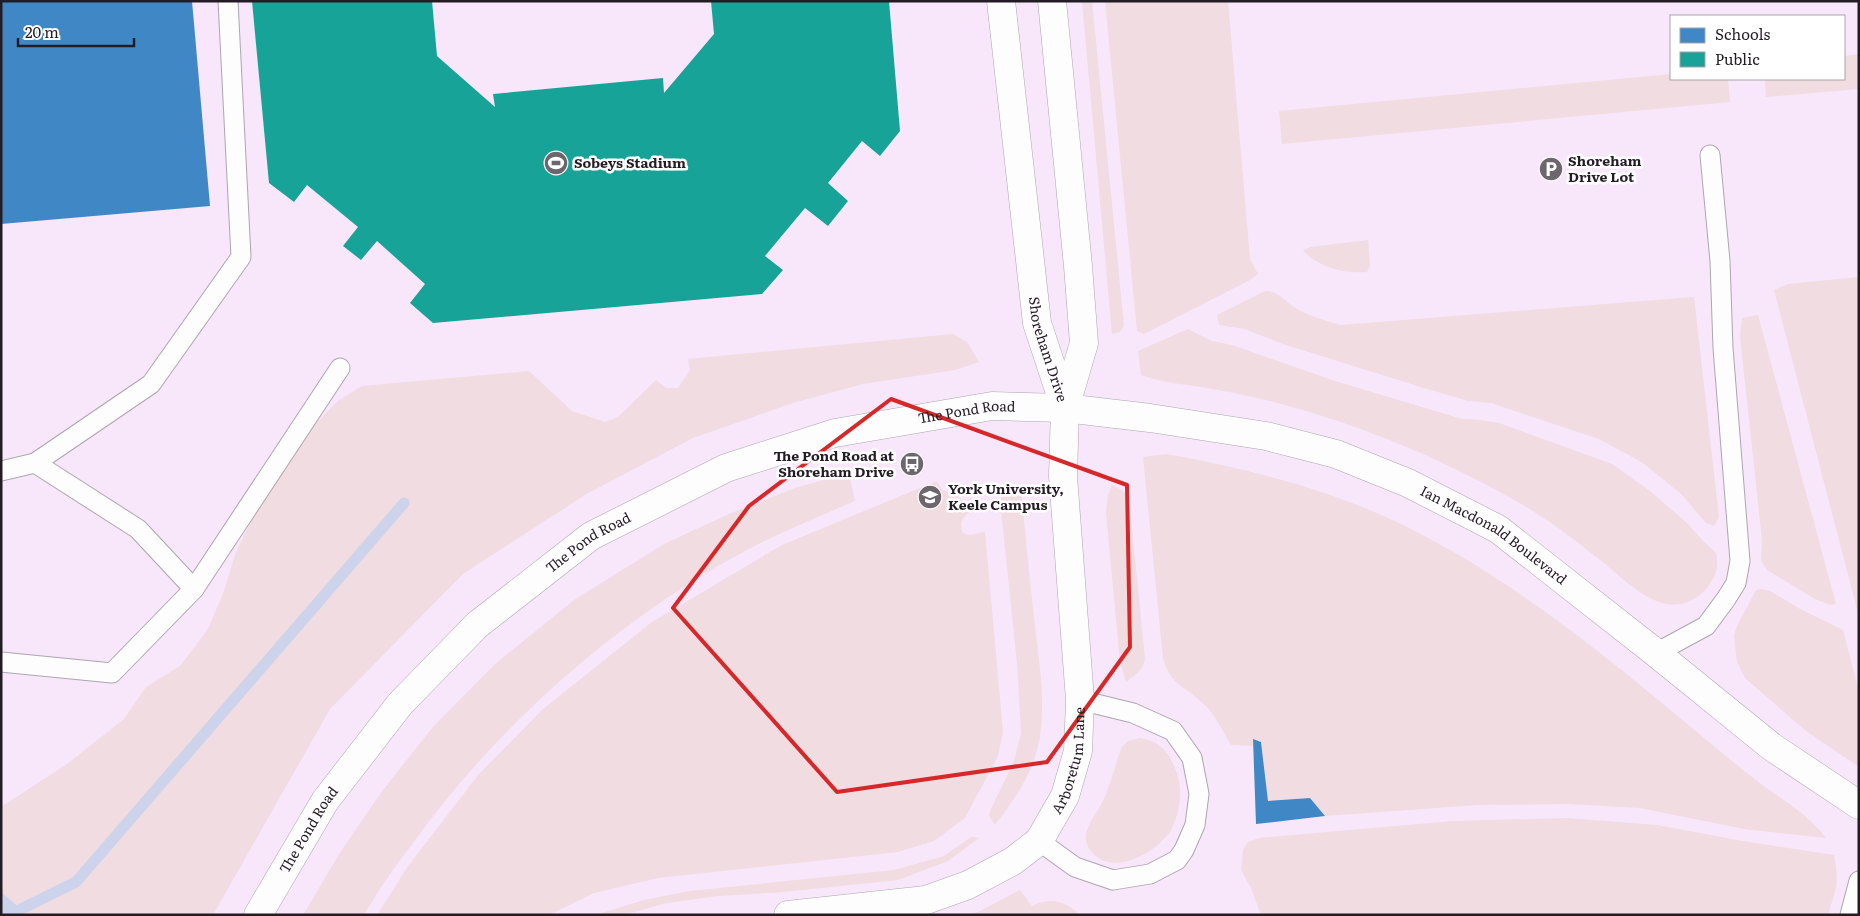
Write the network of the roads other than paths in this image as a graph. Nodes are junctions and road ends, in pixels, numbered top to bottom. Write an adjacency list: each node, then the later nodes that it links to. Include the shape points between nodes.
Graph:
1 (228, 1): 7 (lane, via 241,257 151,384)
2 (1001, 1): 6 (street, Shoreham Drive, via 1036,323)
3 (1052, 1): 6 (street, Shoreham Drive, via 1084,343)
4 (1710, 155): 10 (lane, via 1740,561 1736,583 1706,626)
5 (340, 368): 9 (lane)
6 (1065, 408): 10 (street, Ian Macdonald Boulevard, via 1266,436 1336,454 1399,479 1498,529); 12 (street, Arboretum Lane, via 1064,494); 16 (street, The Pond Road, via 992,406 835,433 726,468 591,536 477,625 400,704 325,801)
7 (35, 462): 8 (lane); 9 (lane, via 138,529)
8 (1, 471)
9 (194, 589): 11 (lane, via 112,673)
10 (1656, 653): 13 (street, Ian Macdonald Boulevard, via 1772,747)
11 (1, 662)
12 (1080, 700): 14 (street, Arboretum Lane, via 1078,751 1065,796); 14 (lane, via 1133,713 1173,731 1192,758 1199,794 1195,824 1177,860 1150,874 1113,880 1075,867)
13 (1859, 805)
14 (1039, 841): 17 (street, Arboretum Lane, via 1013,861 968,884 926,900)
15 (1859, 881): 18 (lane)
16 (258, 915)
17 (788, 915)
18 (1850, 915)

